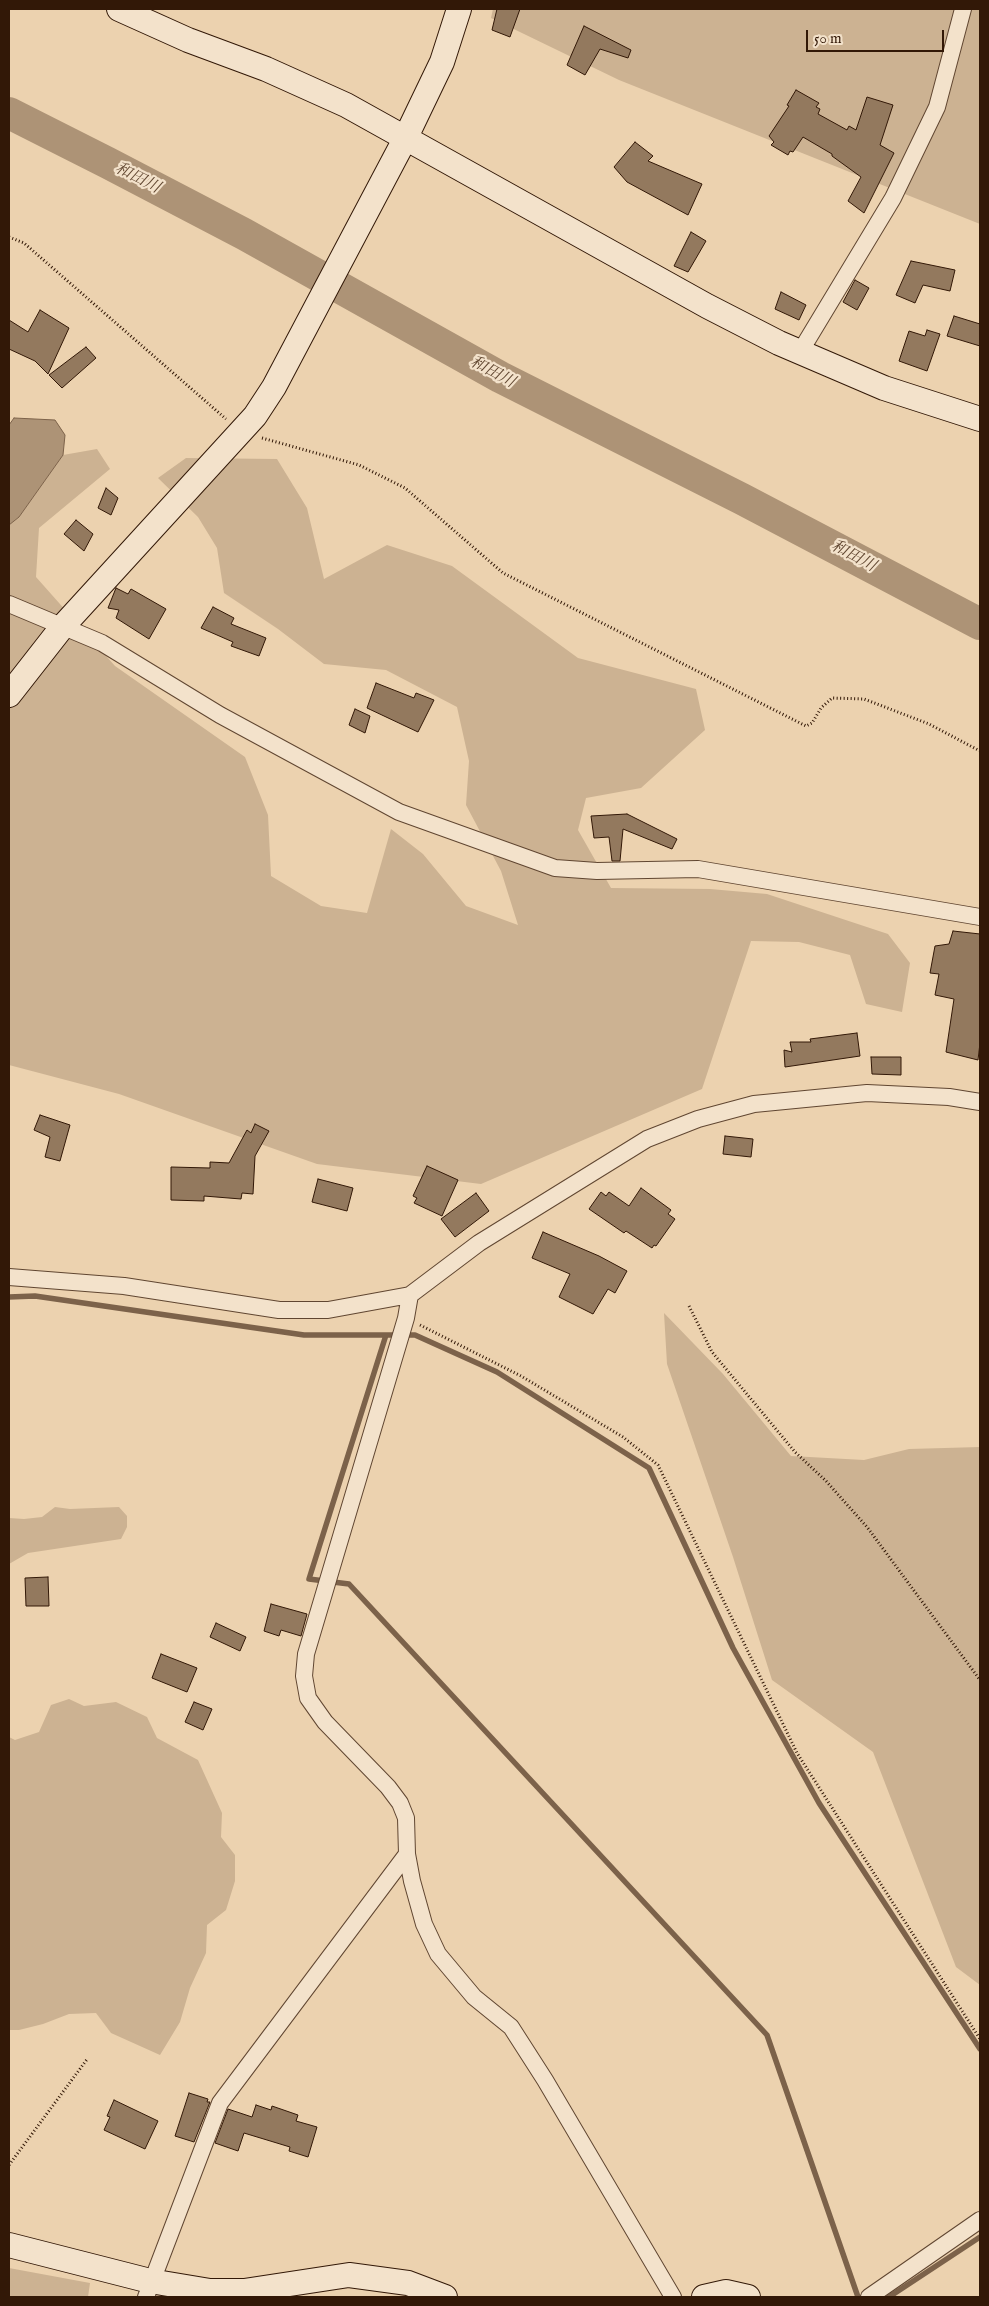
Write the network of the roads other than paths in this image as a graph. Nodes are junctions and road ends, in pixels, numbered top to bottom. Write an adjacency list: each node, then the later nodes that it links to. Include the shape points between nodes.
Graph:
1 (118, 9): 4 (street, via 188,40 266,68 346,105)
2 (459, 9): 4 (street, via 442,62)
3 (963, 9): 5 (street, via 937,107 893,198)
4 (406, 139): 5 (street, via 707,306); 8 (street, via 274,387 255,416)
5 (800, 352): 6 (street, via 884,388)
6 (980, 419)
7 (9, 604): 8 (street)
8 (63, 626): 9 (street); 10 (street, via 102,642 220,715 398,812 554,868 597,871 698,869)
9 (9, 694)
10 (980, 917)
11 (980, 1102): 13 (street, via 949,1097 867,1093 754,1104 698,1119 647,1139 479,1243)
12 (9, 1277): 13 (street, via 124,1286 279,1310 328,1310)
13 (410, 1295): 14 (street, via 406,1318 306,1654 304,1676 308,1698 325,1722 400,1803 406,1818)
14 (407, 1854): 17 (street, via 220,2103); 19 (street, via 424,1924 438,1954 474,1997 511,2027)
15 (980, 2220): 22 (street)
16 (9, 2245): 17 (street)
17 (148, 2289): 18 (street, via 244,2291 349,2275 408,2283)
18 (444, 2297)
19 (673, 2297)
20 (704, 2297): 21 (street, via 726,2292)
21 (748, 2297)
22 (869, 2297)

